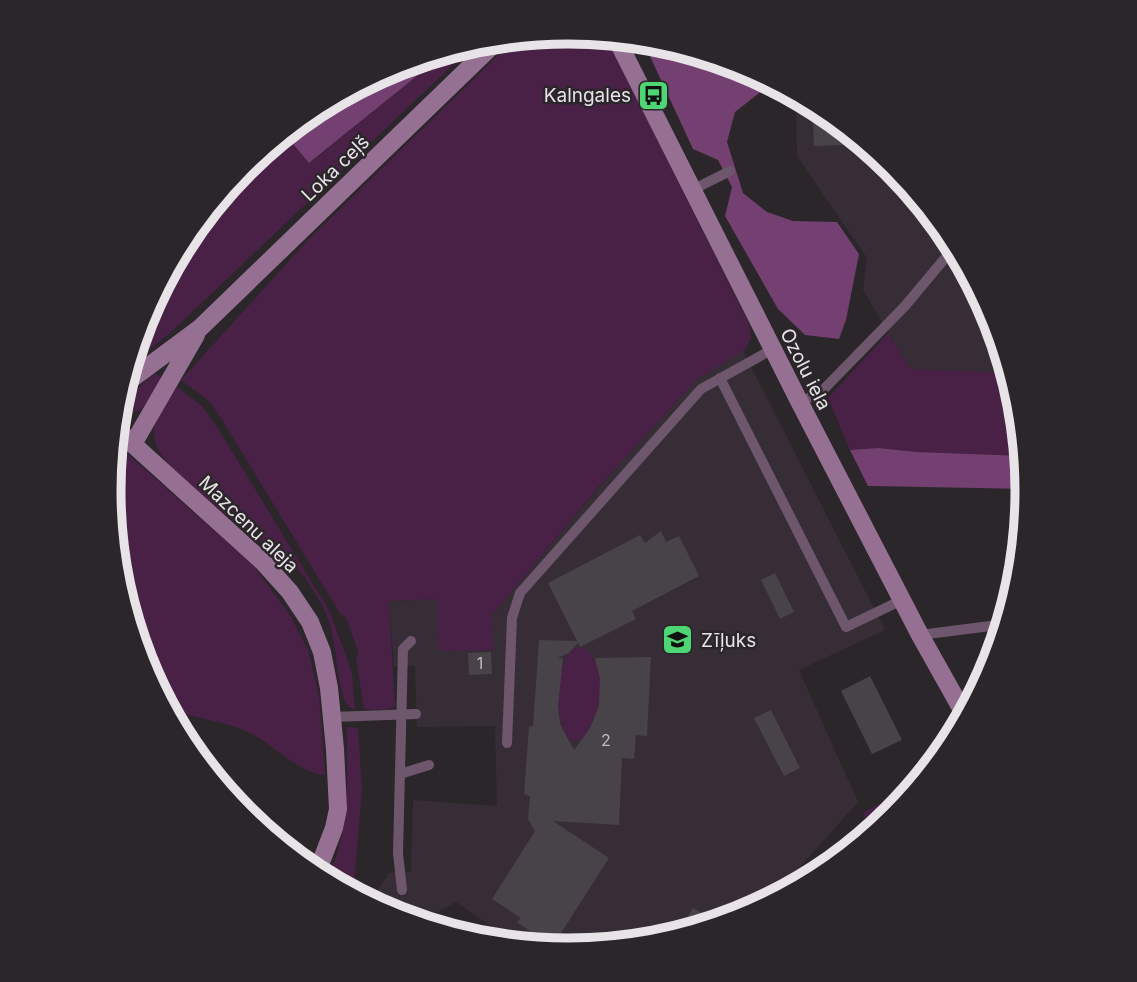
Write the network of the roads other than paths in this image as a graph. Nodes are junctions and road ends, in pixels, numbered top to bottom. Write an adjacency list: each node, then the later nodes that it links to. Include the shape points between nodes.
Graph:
1 (621, 47): 4 (main road, Ozolu iela)
2 (486, 51): 6 (main road, Loka ceļš)
3 (730, 171): 4 (lane)
4 (692, 190): 7 (main road, Ozolu iela)
5 (948, 255): 10 (lane, via 824,389)
6 (200, 328): 8 (main road, Loka ceļš); 12 (main road, Loka ceļš)
7 (773, 349): 9 (lane); 10 (main road, Ozolu iela)
8 (136, 376)
9 (720, 378): 13 (lane, via 846,627); 21 (lane, via 701,389 520,593 512,618)
10 (800, 403): 13 (main road, Ozolu iela)
11 (125, 437): 12 (main road, Mazcenu aleja)
12 (133, 444): 20 (main road, Mazcenu aleja, via 290,592 310,622 321,652)
13 (902, 600): 15 (main road, Ozolu iela)
14 (995, 625): 15 (lane)
15 (919, 635): 17 (main road, Ozolu iela)
16 (411, 641): 18 (lane, via 403,649)
17 (961, 706)
18 (400, 714): 19 (lane); 20 (lane); 23 (lane)
19 (416, 714)
20 (332, 717): 24 (main road, Mazcenu aleja, via 338,809)
21 (507, 743)
22 (429, 765): 23 (lane)
23 (400, 774): 25 (lane)
24 (320, 863)
25 (402, 890)

